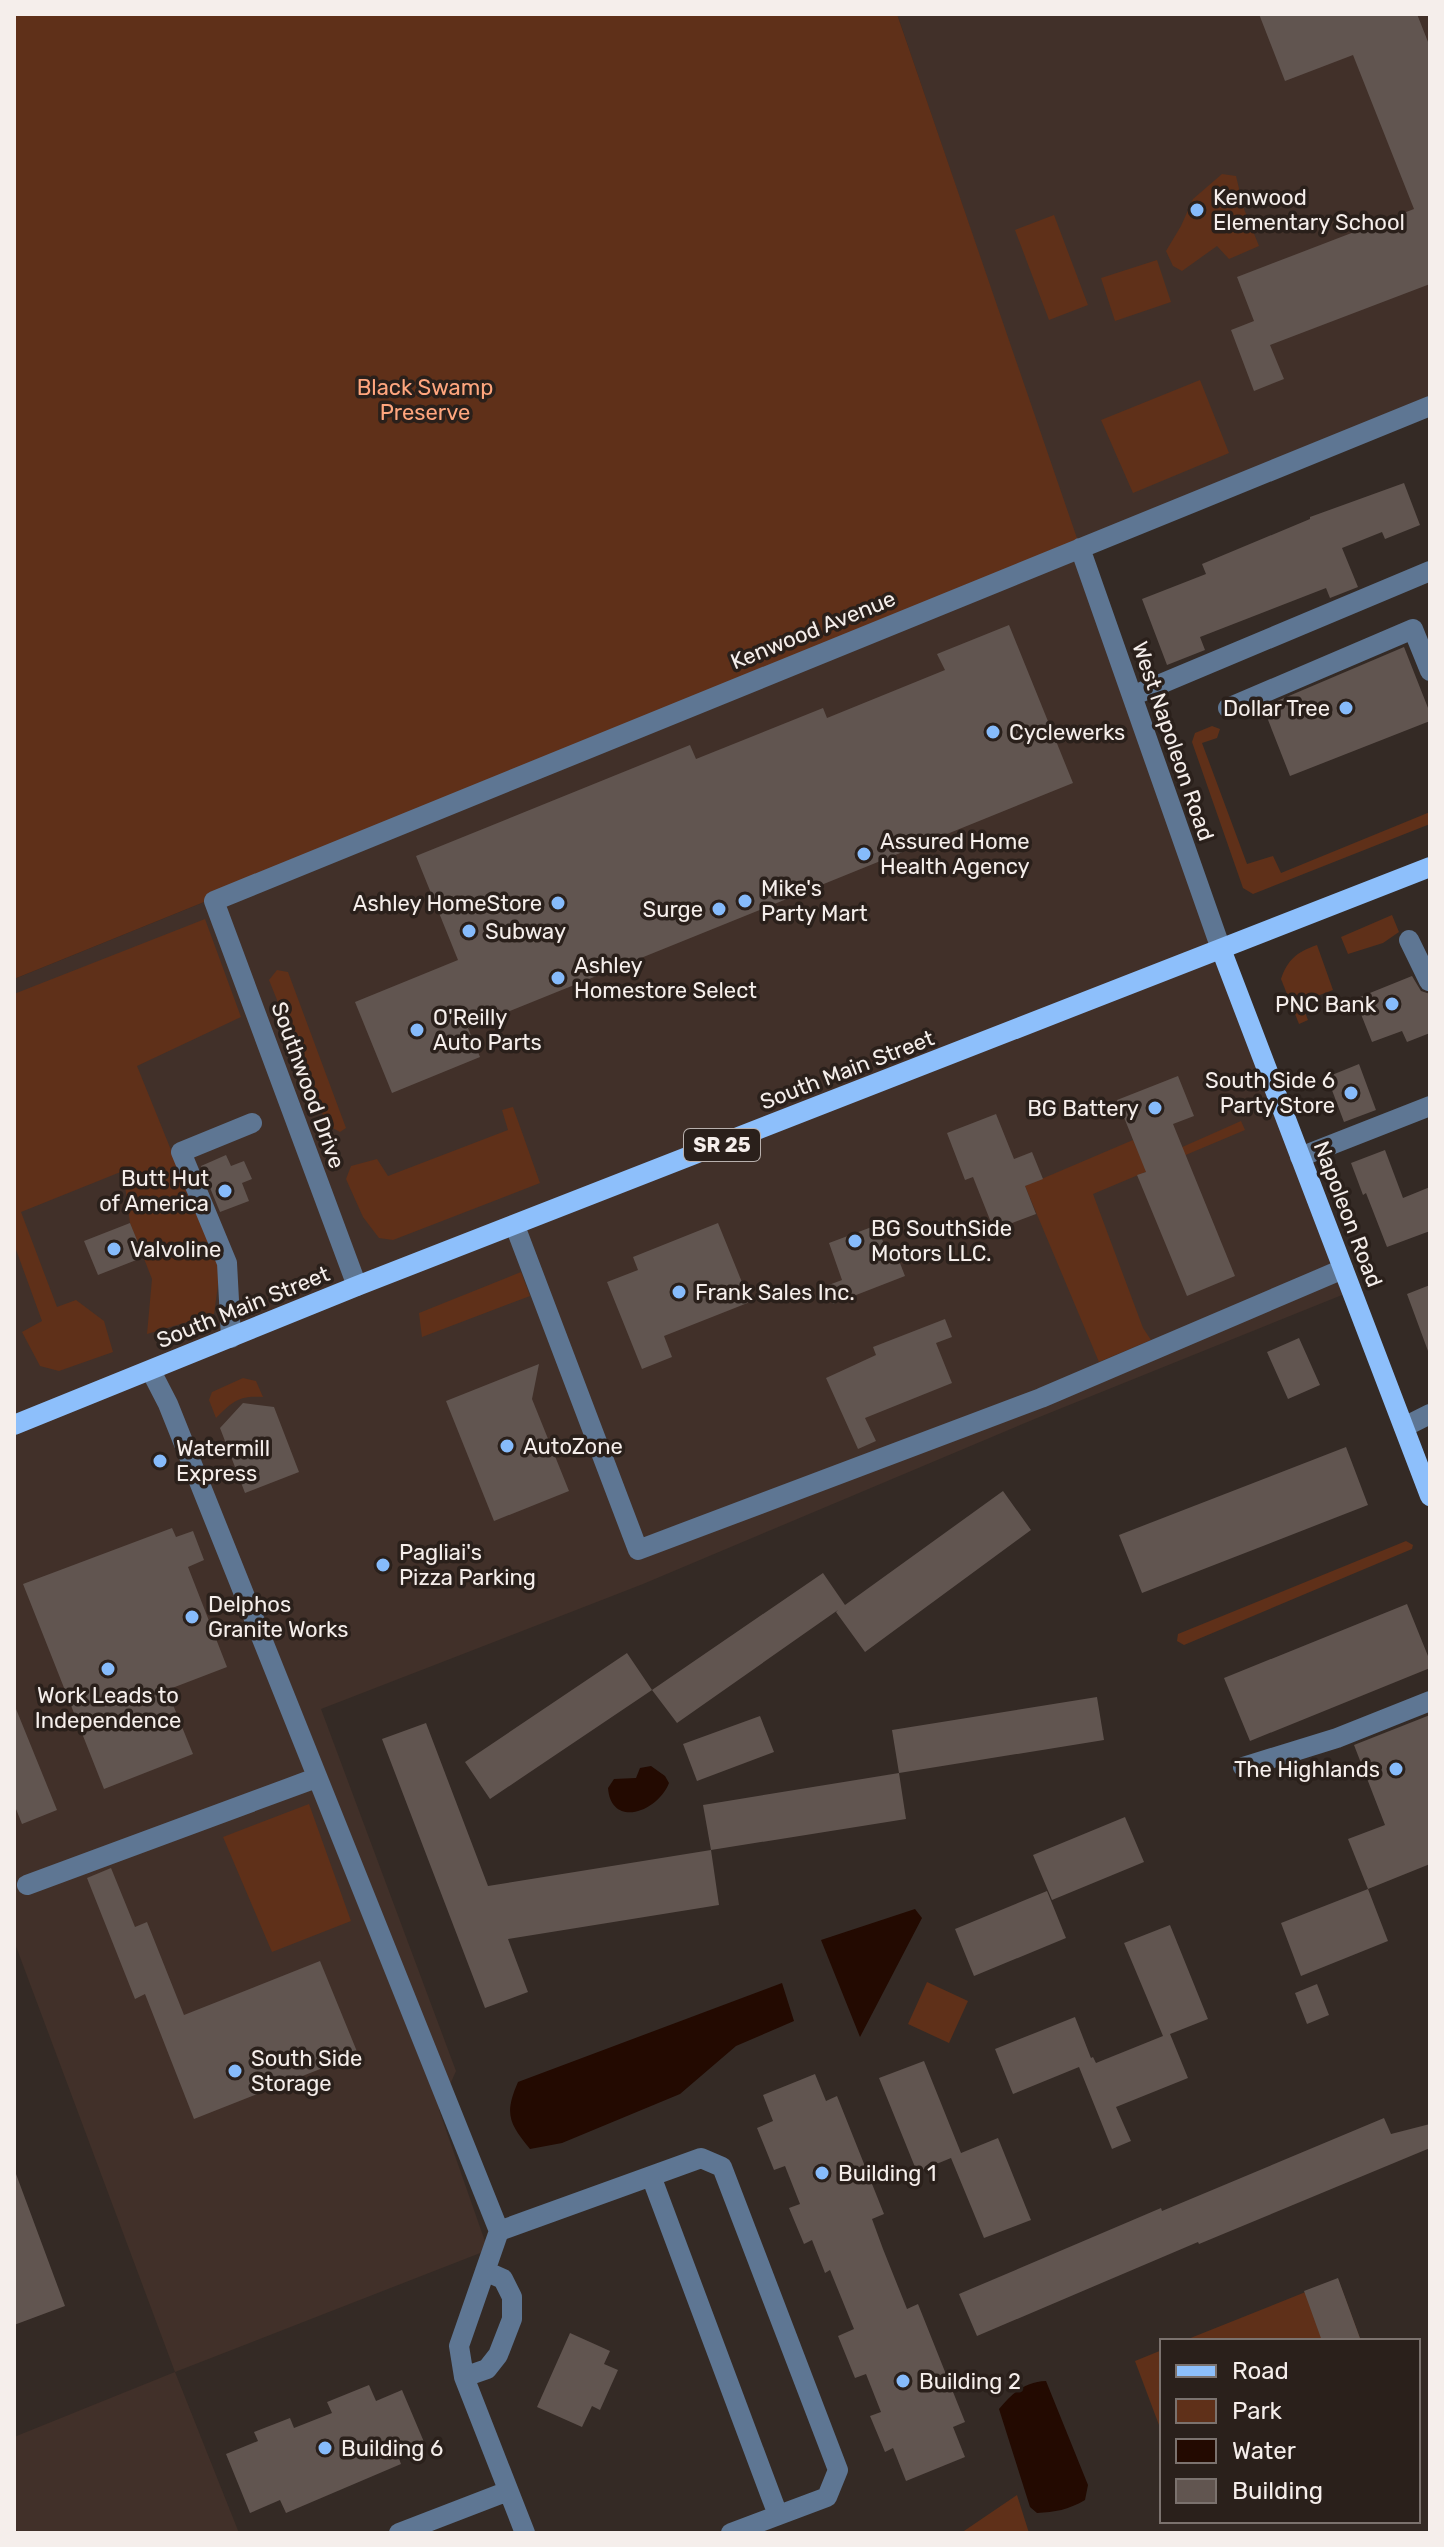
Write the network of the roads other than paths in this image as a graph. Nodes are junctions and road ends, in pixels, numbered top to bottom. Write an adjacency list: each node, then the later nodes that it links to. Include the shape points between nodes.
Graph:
1 (1430, 406): 2 (street, Kenwood Avenue)
2 (1080, 548): 5 (street, West Napoleon Road); 8 (street, Kenwood Avenue)
3 (1430, 571): 5 (street)
4 (1430, 671): 6 (street, via 1413,629)
5 (1132, 696): 10 (street, West Napoleon Road)
6 (1228, 708)
7 (1430, 867): 10 (main road, South Main Street / SR 25)
8 (214, 901): 17 (street, Southwood Drive)
9 (1409, 940): 11 (street)
10 (1221, 949): 14 (main road, Napoleon Road); 15 (main road, South Main Street / SR 25)
11 (1429, 981)
12 (1430, 1106): 14 (street)
13 (252, 1123): 18 (street, via 181,1152 227,1263)
14 (1300, 1157): 16 (main road, Napoleon Road)
15 (515, 1226): 16 (street, via 638,1550 1041,1398); 17 (main road, South Main Street / SR 25)
16 (1343, 1269): 22 (main road, Napoleon Road)
17 (357, 1286): 18 (main road, South Main Street / SR 25)
18 (231, 1338): 19 (main road, South Main Street / SR 25)
19 (151, 1371): 21 (main road, South Main Street / SR 25); 26 (street)
20 (1430, 1414): 22 (street)
21 (14, 1425)
22 (1404, 1427): 23 (main road, Napoleon Road)
23 (1430, 1496)
24 (1430, 1701): 25 (street)
25 (1243, 1767)
26 (316, 1778): 27 (street); 29 (street)
27 (27, 1885)
28 (651, 2176): 29 (street); 33 (street); 33 (street, via 701,2158 722,2167 838,2470 827,2497)
29 (499, 2231): 30 (street)
30 (485, 2271): 31 (street, via 459,2346); 31 (street, via 503,2279 512,2297 512,2319 487,2369)
31 (464, 2377): 32 (street)
32 (508, 2491): 34 (street); 35 (street)
33 (778, 2515): 36 (street)
34 (399, 2533)
35 (525, 2533)
36 (731, 2533)

